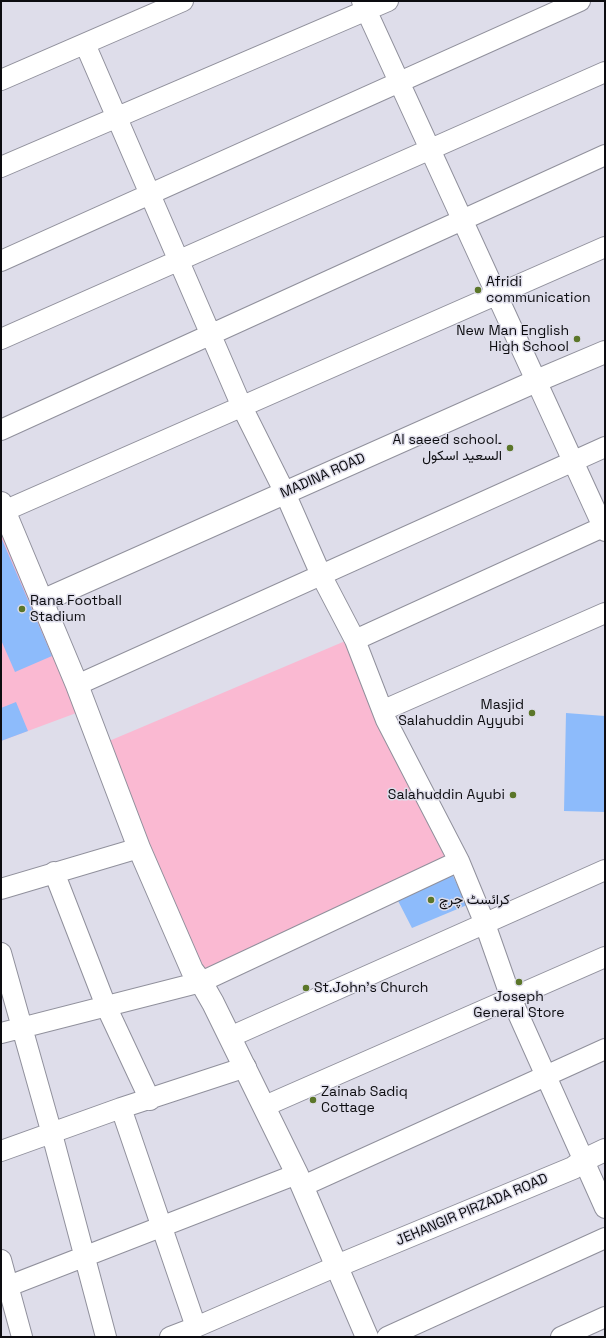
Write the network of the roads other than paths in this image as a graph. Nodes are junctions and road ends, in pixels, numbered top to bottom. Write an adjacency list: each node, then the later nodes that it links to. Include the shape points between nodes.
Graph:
1 (183, 1): 5 (street)
2 (388, 1): 4 (street)
3 (580, 1): 8 (street)
4 (364, 6): 8 (street); 9 (street)
5 (85, 44): 7 (street); 9 (street)
6 (605, 72): 10 (street)
7 (1, 80)
8 (399, 82): 10 (street); 13 (street)
9 (117, 117): 12 (street); 13 (street)
10 (430, 149): 14 (street); 16 (street)
11 (605, 155): 14 (street)
12 (1, 167)
13 (150, 194): 16 (street); 17 (street)
14 (462, 220): 18 (street); 19 (street)
15 (605, 247): 18 (street)
16 (179, 260): 19 (street); 20 (street)
17 (1, 261)
18 (497, 295): 22 (street); 23 (street)
19 (211, 335): 23 (street); 24 (street)
20 (1, 339)
21 (605, 352): 22 (street, MADINA ROAD)
22 (536, 382): 26 (street); 27 (street, MADINA ROAD)
23 (242, 407): 27 (street); 28 (street)
24 (1, 430)
25 (605, 447): 26 (street)
26 (573, 462): 29 (street); 30 (street)
27 (285, 493): 30 (street); 31 (street, MADINA ROAD)
28 (3, 507): 31 (street)
29 (604, 528): 33 (street)
30 (321, 575): 33 (street); 34 (street)
31 (42, 601): 34 (street)
32 (605, 613): 35 (street)
33 (355, 640): 35 (street)
34 (77, 685): 36 (street)
35 (384, 710): 37 (street, via 386,720)
36 (139, 848): 39 (street); 44 (street, via 192,970)
37 (459, 861): 41 (street); 44 (street)
38 (605, 870): 41 (street)
39 (54, 872): 40 (street); 46 (street)
40 (1, 889)
41 (485, 924): 45 (street); 49 (street)
42 (1, 953): 47 (street)
43 (605, 957): 45 (street)
44 (201, 982): 46 (street); 49 (street)
45 (511, 998): 52 (street); 54 (street)
46 (106, 1006): 47 (street); 53 (street)
47 (22, 1027): 48 (street); 56 (street)
48 (1, 1033)
49 (230, 1037): 51 (street)
50 (605, 1049): 52 (street)
51 (246, 1067): 53 (street); 54 (street)
52 (546, 1076): 59 (street); 60 (street)
53 (150, 1100): 55 (street)
54 (265, 1106): 60 (street)
55 (121, 1108): 56 (street); 62 (street)
56 (52, 1134): 58 (street); 64 (street)
57 (605, 1150): 59 (street, JEHANGIR PIRZADA ROAD)
58 (1, 1151)
59 (584, 1160): 61 (street); 66 (street, JEHANGIR PIRZADA ROAD, via 573,1168)
60 (300, 1180): 62 (street); 66 (street)
61 (605, 1208)
62 (162, 1227): 64 (street); 69 (street)
63 (605, 1238): 74 (street)
64 (85, 1257): 67 (street); 71 (street)
65 (1, 1260): 67 (street)
66 (337, 1266): 69 (street); 73 (street)
67 (5, 1288): 70 (street)
68 (605, 1317): 75 (street)
69 (196, 1327): 72 (street)
70 (22, 1337)
71 (106, 1337)
72 (170, 1337)
73 (367, 1337)
74 (387, 1337)
75 (561, 1337)

